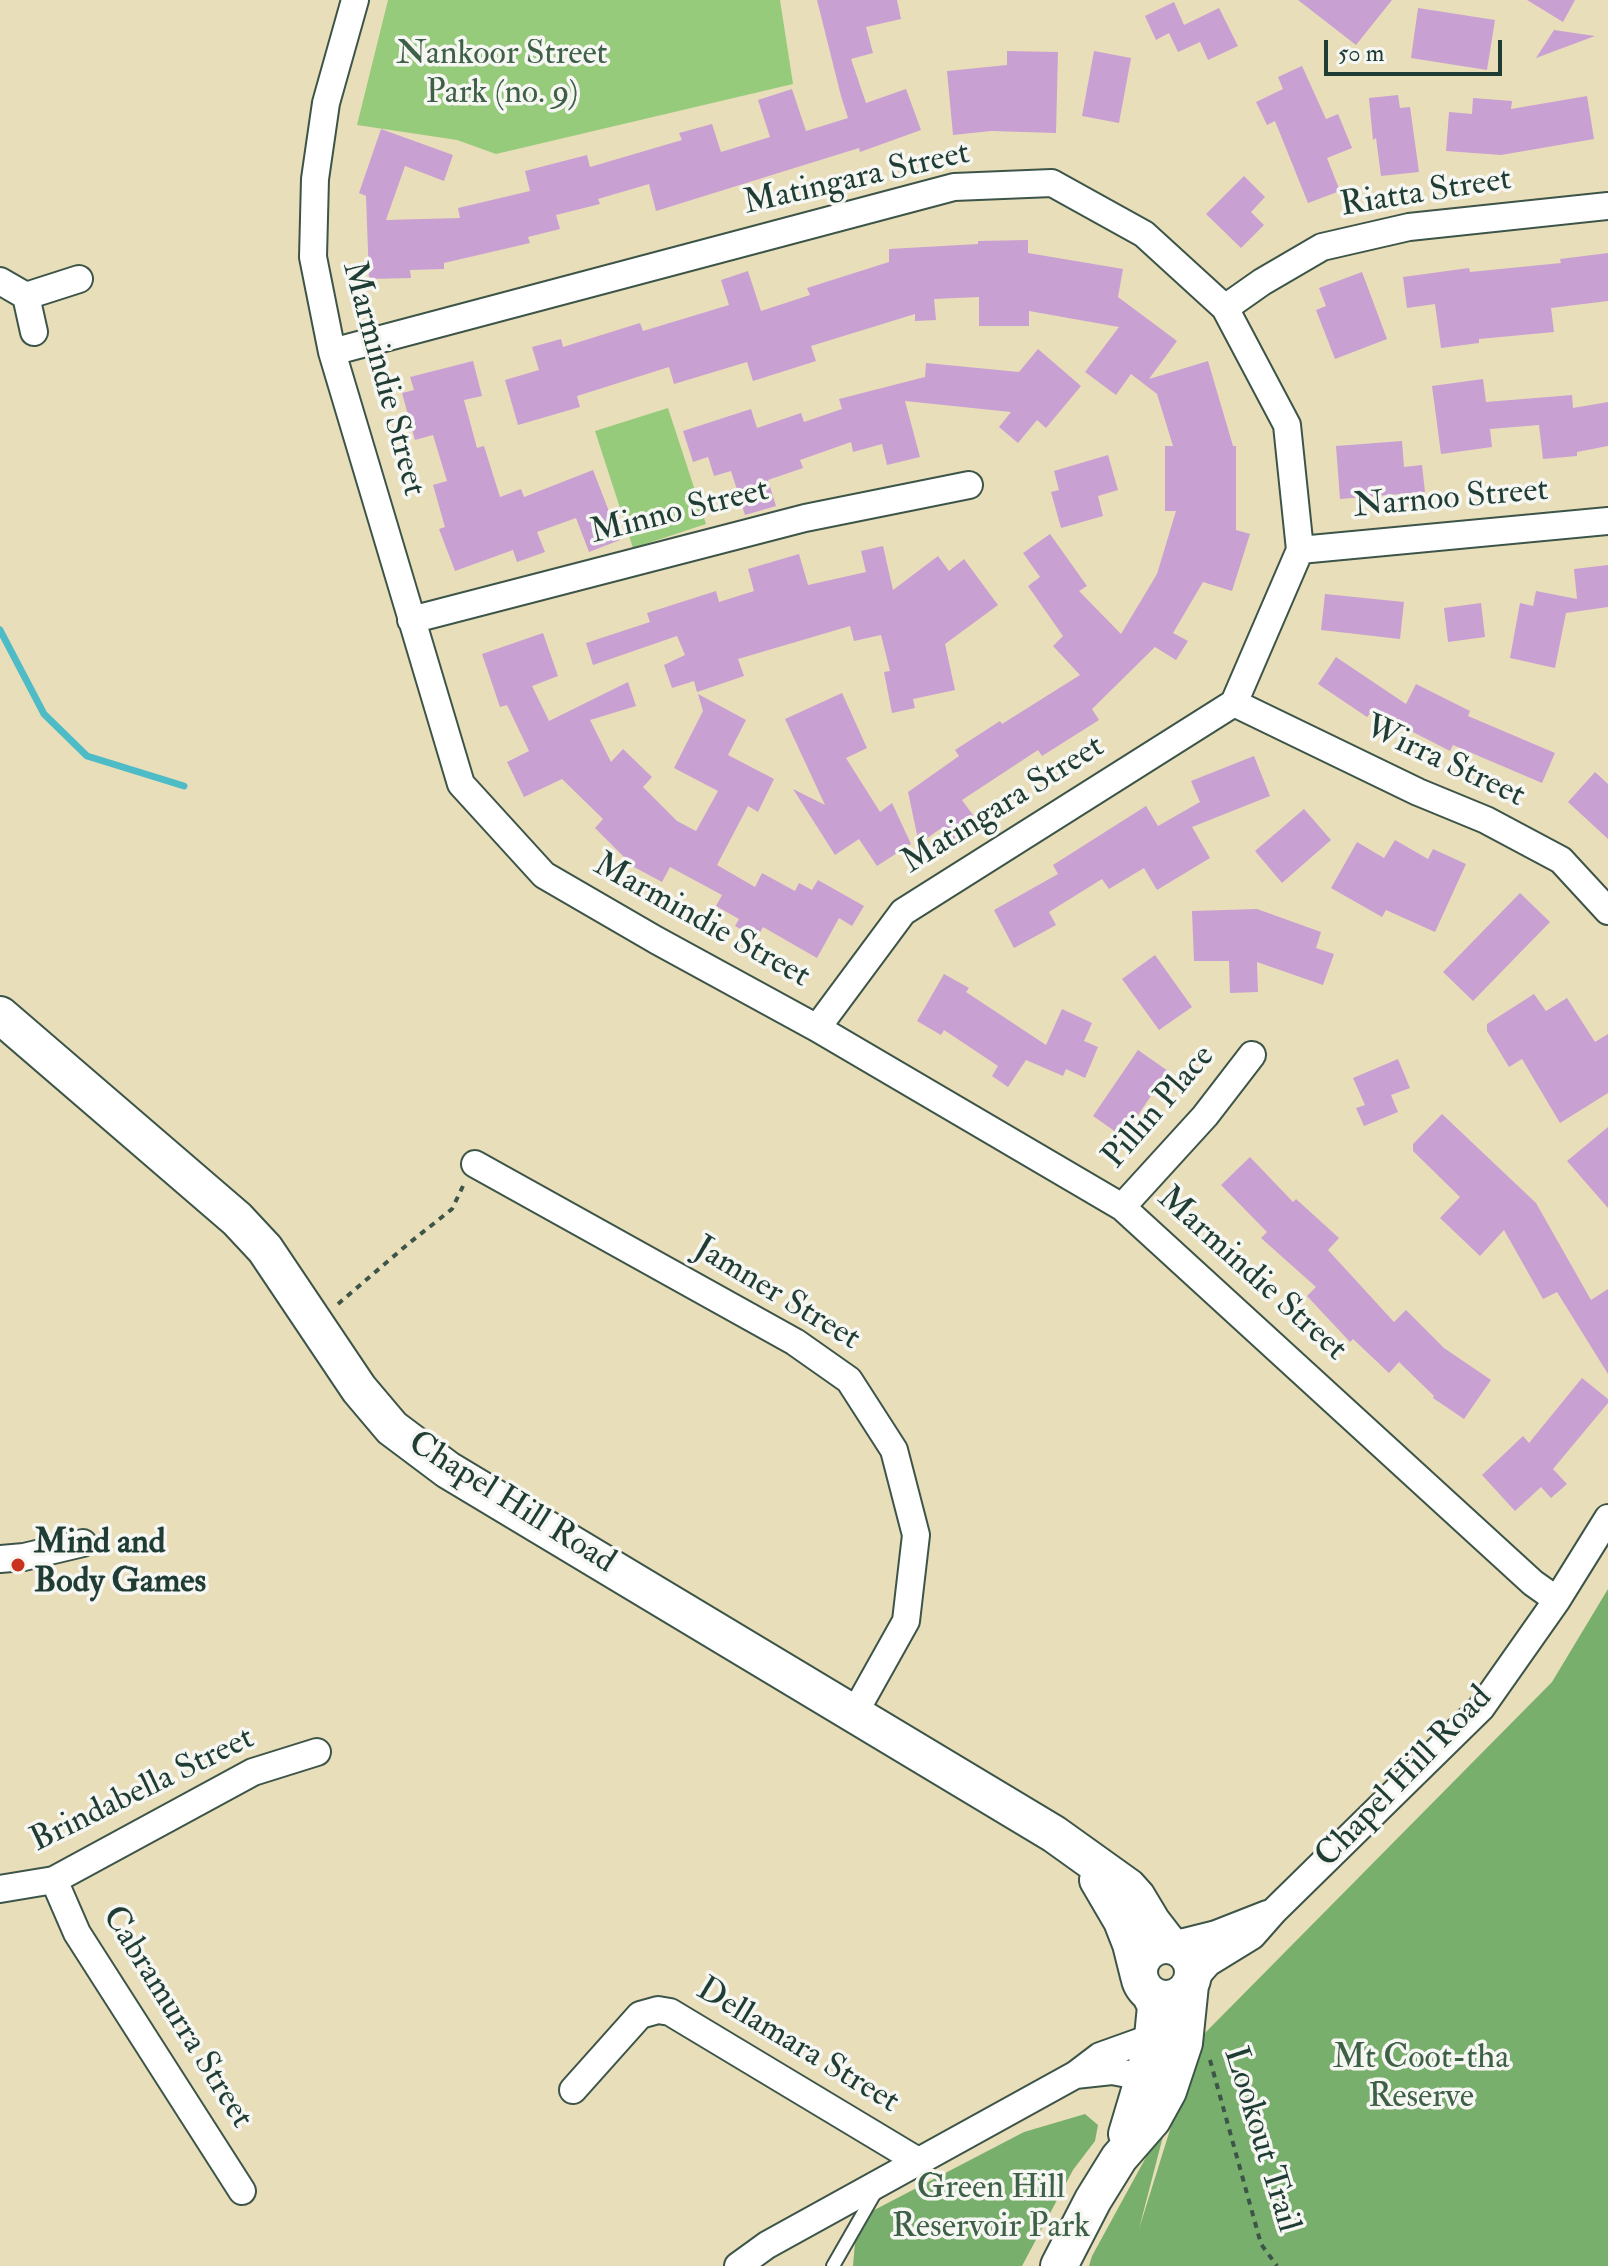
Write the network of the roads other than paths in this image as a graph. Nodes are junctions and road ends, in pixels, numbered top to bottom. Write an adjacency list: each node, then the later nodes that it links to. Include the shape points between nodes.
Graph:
1 (355, 0): 8 (street, Marmindie Street, via 326,103 315,179 313,257)
2 (1608, 206): 6 (street, Riatta Street, via 1409,227 1322,247)
3 (79, 279): 5 (street)
4 (0, 281): 5 (street)
5 (26, 296): 7 (street)
6 (1225, 308): 8 (street, Matingara Street, via 1144,234 1052,183 954,187); 11 (street, Matingara Street, via 1287,425)
7 (34, 332)
8 (332, 352): 12 (street, Marmindie Street)
9 (969, 485): 12 (street, Minno Street, via 805,518)
10 (1608, 521): 11 (street, Narnoo Street)
11 (1300, 550): 13 (street, Matingara Street)
12 (411, 620): 16 (street, Marmindie Street, via 461,784 544,875)
13 (1234, 703): 14 (street, Wirra Street, via 1561,860); 16 (street, Matingara Street, via 903,912)
14 (1608, 911)
15 (0, 1015): 24 (main road, Chapel Hill Road, via 247,1229 392,1428 448,1470)
16 (817, 1028): 19 (street, Marmindie Street)
17 (1252, 1055): 19 (street, Pillin Place)
18 (475, 1164): 24 (street, Jamner Street, via 795,1342 849,1380 894,1450 916,1535 906,1621)
19 (1122, 1207): 23 (street, Marmindie Street)
20 (1608, 1518): 23 (street, Chapel Hill Road)
21 (83, 1543): 22 (street)
22 (0, 1559)
23 (1557, 1600): 29 (street, Chapel Hill Road, via 1481,1708)
24 (854, 1714): 26 (main road, Chapel Hill Road)
25 (317, 1752): 27 (street, Brindabella Street, via 253,1772)
26 (1079, 1852): 30 (main road, Chapel Hill Road, via 1128,1887); 32 (main road, Chapel Hill Road, via 1118,1912)
27 (54, 1880): 28 (street, Brindabella Street); 40 (street, Cabramurra Street, via 77,1933)
28 (0, 1889)
29 (1274, 1911): 30 (street, Chapel Hill Road); 31 (street, Chapel Hill Road, via 1246,1941 1205,1966)
30 (1170, 1945): 31 (main road, via 1190,1958); 32 (main road, via 1144,1954)
31 (1191, 1983): 32 (main road, via 1170,1999); 33 (main road)
32 (1144, 1985): 33 (main road, Chapel Hill Road)
33 (1182, 2041): 34 (street, via 1105,2053); 35 (main road, via 1164,2069); 37 (main road, via 1163,2101)
34 (1075, 2075): 35 (street, via 1112,2071); 38 (street)
35 (1144, 2077): 37 (main road)
36 (573, 2090): 38 (street, Dellamara Street, via 640,2015 670,2012)
37 (1119, 2158): 43 (main road)
38 (918, 2161): 39 (street)
39 (881, 2181): 41 (street); 42 (lane)
40 (242, 2191)
41 (738, 2266)
42 (833, 2266)
43 (1059, 2266)

